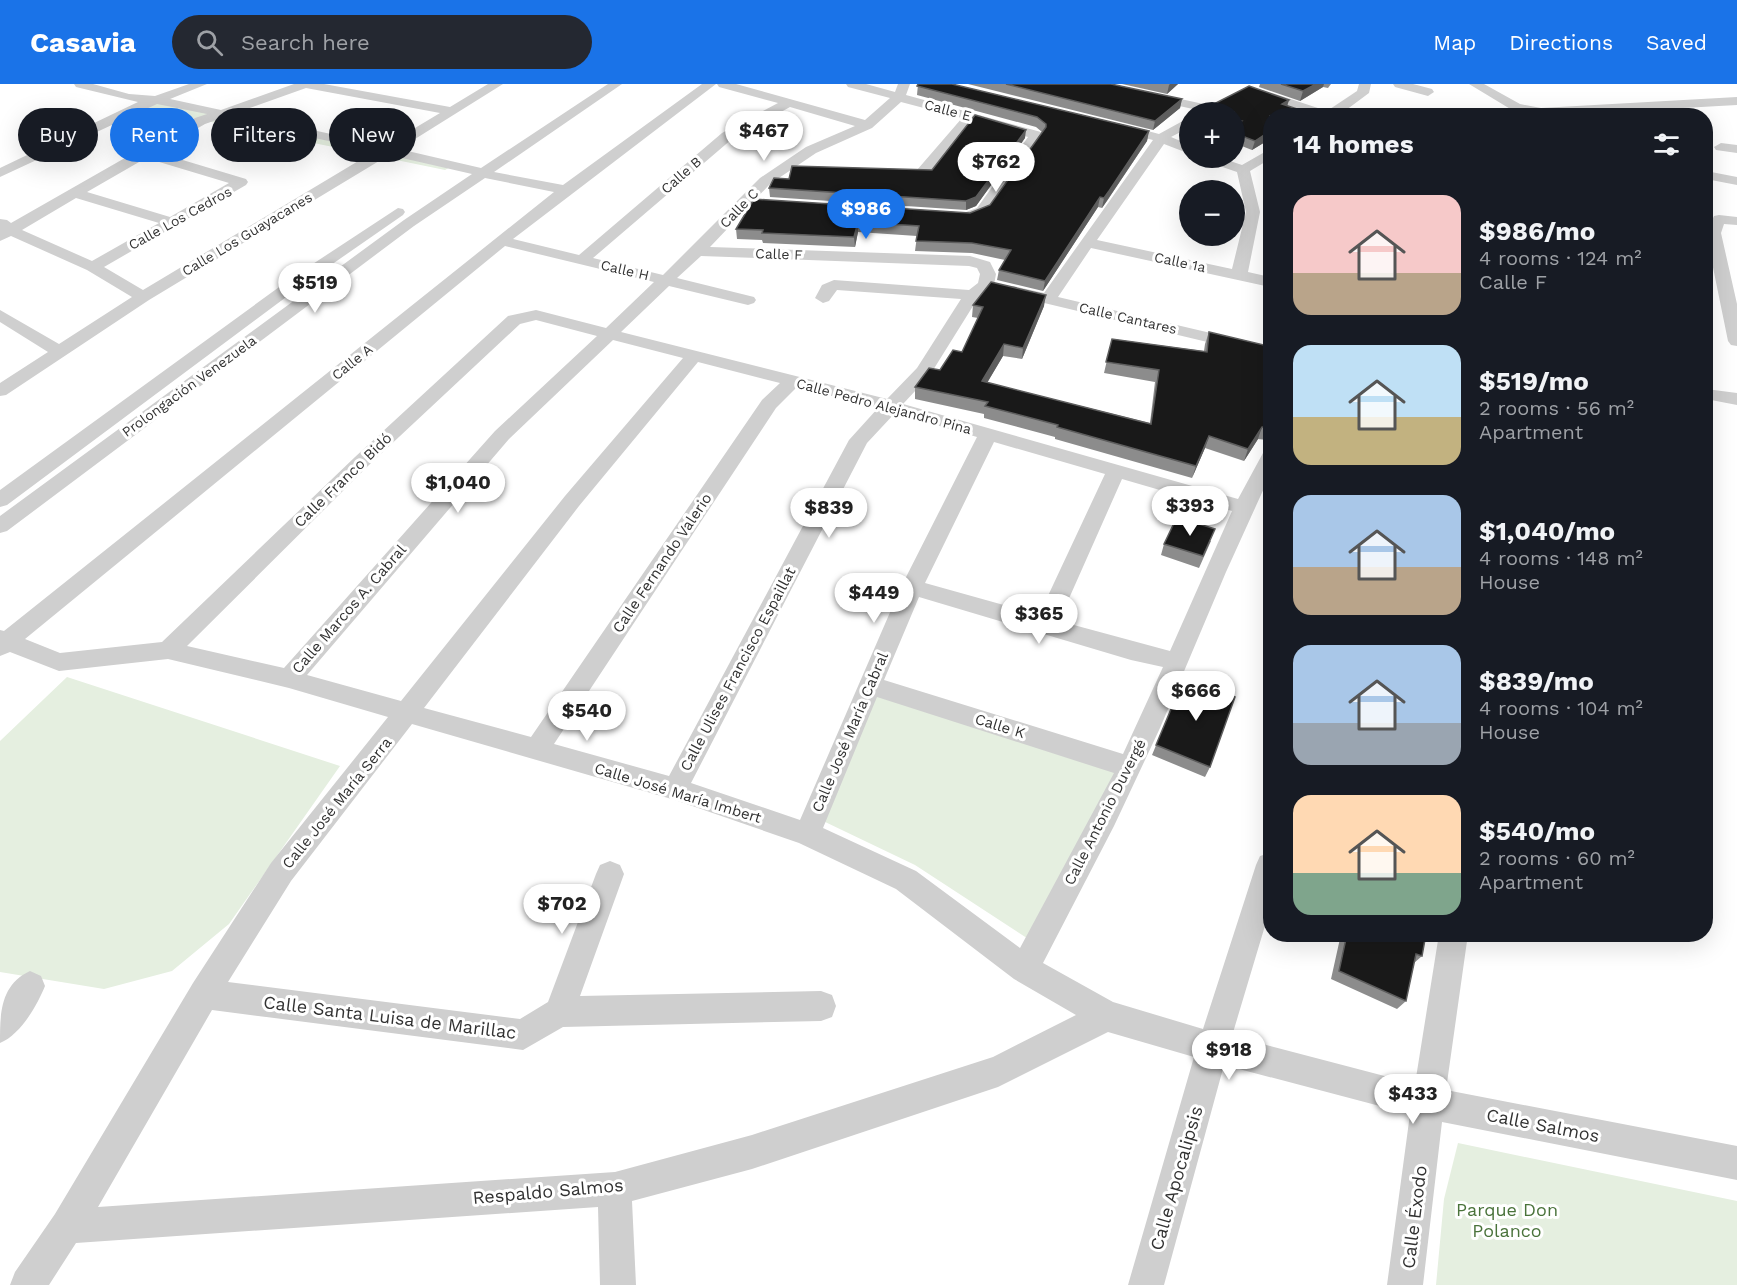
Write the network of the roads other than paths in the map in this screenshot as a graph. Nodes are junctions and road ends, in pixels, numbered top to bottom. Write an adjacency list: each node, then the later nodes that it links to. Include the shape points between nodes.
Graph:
1 (80, 84): 20 (street)
2 (201, 84): 17 (street)
3 (305, 84): 22 (street); 28 (street)
4 (497, 84): 28 (street, Calle Los Guayacanes)
5 (593, 84): 53 (street, Prolongación Venezuela)
6 (616, 84): 53 (street, Prolongación Venezuela)
7 (710, 84): 56 (street, Calle A)
8 (723, 84): 21 (street)
9 (852, 84): 15 (street, Calle E)
10 (1095, 84): 19 (street)
11 (1365, 84): 24 (street, via 1364,93)
12 (1399, 84): 16 (street)
13 (1475, 84): 25 (street)
14 (1249, 86): 23 (street)
15 (902, 91): 30 (street, Calle E); 33 (street, Calle C)
16 (1428, 92)
17 (156, 100): 20 (street); 27 (street)
18 (1737, 101): 26 (street)
19 (1179, 102)
20 (131, 103): 31 (street); 51 (street)
21 (788, 104): 33 (street); 67 (street, Calle B, via 727,136)
22 (234, 108)
23 (1307, 108)
24 (1341, 108)
25 (1512, 108)
26 (1629, 108)
27 (211, 111)
28 (451, 111): 35 (street, Calle Los Guayacanes)
29 (211, 116): 31 (street)
30 (971, 116): 52 (street, via 922,173 912,177); 60 (street, Calle E, via 1030,132 1036,135 1035,139 982,212 968,217)
31 (200, 121): 39 (street)
32 (1104, 124): 36 (street)
33 (867, 125): 47 (street, Calle C, via 811,150)
34 (1179, 127): 36 (street)
35 (416, 132)
36 (1161, 138): 37 (street); 65 (street)
37 (1179, 145)
38 (1721, 147): 40 (street)
39 (329, 149)
40 (1737, 149)
41 (1263, 157): 50 (street)
42 (416, 159): 53 (street)
43 (129, 162): 57 (street)
44 (175, 162): 62 (street, Calle Los Cedros, via 241,182)
45 (363, 162): 74 (street, Calle Los Guayacanes)
46 (394, 162): 53 (street)
47 (784, 168): 49 (street); 58 (street, Calle C)
48 (1238, 168): 50 (street)
49 (808, 169)
50 (1243, 170): 70 (street, via 1254,193)
51 (0, 173)
52 (877, 174)
53 (472, 175): 56 (street); 93 (street, Prolongación Venezuela, via 299,280); 95 (street, Prolongación Venezuela)
54 (1713, 176): 55 (street)
55 (1737, 181)
56 (566, 190): 64 (street, Calle A)
57 (75, 193): 62 (street); 63 (street)
58 (745, 201): 59 (street); 66 (street, Calle C)
59 (768, 202)
60 (944, 215)
61 (1737, 221): 68 (street, via 1716,221 1713,233)
62 (172, 222): 69 (street, Calle Los Cedros)
63 (3, 229): 69 (street)
64 (502, 241): 67 (street, Calle H); 98 (street, Calle A)
65 (1089, 243): 70 (street, Calle 1a); 76 (street)
66 (697, 251): 71 (street, Calle C); 73 (street, Calle F, via 970,261 984,265 988,274)
67 (582, 260): 71 (street, Calle H)
68 (1721, 266): 81 (street)
69 (93, 267): 74 (street)
70 (1239, 275): 72 (street, Calle 1a)
71 (665, 279): 77 (street, Calle H); 80 (street, Calle Marcos A. Cabral)
72 (1263, 280)
73 (979, 290): 75 (street, Calle Cantares, via 834,285); 76 (street, Calle Cantares); 89 (street, Calle Ulises Francisco Espaillat, via 924,371)
74 (143, 297): 83 (street, Calle Los Guayacanes)
75 (823, 298)
76 (1048, 299): 82 (street, Calle Cantares)
77 (748, 300)
78 (0, 315): 83 (street)
79 (523, 316): 80 (street, Calle Pedro Alejandro Pina, via 536,315); 99 (street, Calle Franco Bidó, via 514,320 370,453)
80 (610, 333): 84 (street, Calle Pedro Alejandro Pina); 101 (street, Calle Marcos A. Cabral, via 502,435)
81 (1737, 341)
82 (1263, 350)
83 (60, 352): 86 (street, Calle Los Guayacanes)
84 (695, 355): 85 (street, Calle Pedro Alejandro Pina); 103 (street, Calle José María Serra, via 572,501)
85 (793, 381): 89 (street, Calle Pedro Alejandro Pina); 104 (street, Calle Fernando Valerio, via 769,404)
86 (0, 391)
87 (1713, 395): 88 (street)
88 (1737, 399)
89 (891, 406): 90 (street, Calle Pedro Alejandro Pina); 106 (street, Calle Ulises Francisco Espaillat, via 859,440)
90 (988, 435): 92 (street, Calle Pedro Alejandro Pina); 96 (street, Calle José María Cabral)
91 (1263, 470): 94 (street, Calle Antonio Duvergé)
92 (1116, 471): 94 (street, Calle Pedro Alejandro Pina); 97 (street)
93 (0, 500)
94 (1243, 507): 100 (street, Calle Antonio Duvergé)
95 (0, 526)
96 (912, 587): 97 (street); 102 (street, Calle José María Cabral)
97 (1046, 626): 100 (street)
98 (2, 643): 99 (street, Calle José María Imbert, via 59,662)
99 (168, 651): 101 (street, Calle José María Imbert)
100 (1176, 661): 105 (street, Calle Antonio Duvergé)
101 (289, 679): 103 (street, Calle José María Imbert)
102 (870, 686): 105 (street, Calle K); 107 (street, Calle José María Cabral)
103 (408, 713): 104 (street, Calle José María Imbert); 113 (street, Calle José María Serra, via 281,872)
104 (536, 750): 106 (street, Calle José María Imbert)
105 (1130, 767): 111 (street, Calle Antonio Duvergé)
106 (675, 789): 107 (street, Calle José María Imbert)
107 (807, 834): 111 (street, Calle José María Imbert, via 906,880)
108 (610, 874): 115 (street)
109 (1263, 887): 118 (street, Calle Apocalipsis)
110 (1453, 942): 119 (street, Calle Éxodo)
111 (1024, 969): 116 (street, Calle José María Imbert)
112 (30, 986): 117 (street)
113 (204, 994): 115 (street, Calle Santa Luisa de Marillac, via 523,1035); 122 (street, Calle José María Serra)
114 (821, 1006): 115 (street)
115 (558, 1012)
116 (1107, 1016): 118 (street, Calle Salmos); 121 (street, Respaldo Salmos, via 998,1071 752,1152)
117 (0, 1028)
118 (1213, 1047): 119 (street, Calle Salmos); 125 (street, Calle Apocalipsis)
119 (1428, 1103): 120 (street, Calle Salmos); 126 (street, Calle Éxodo)
120 (1737, 1163)
121 (615, 1189): 122 (street, Respaldo Salmos); 124 (street)
122 (67, 1226): 123 (street, Calle José María Serra)
123 (28, 1285)
124 (618, 1285)
125 (1146, 1285)
126 (1405, 1285)

